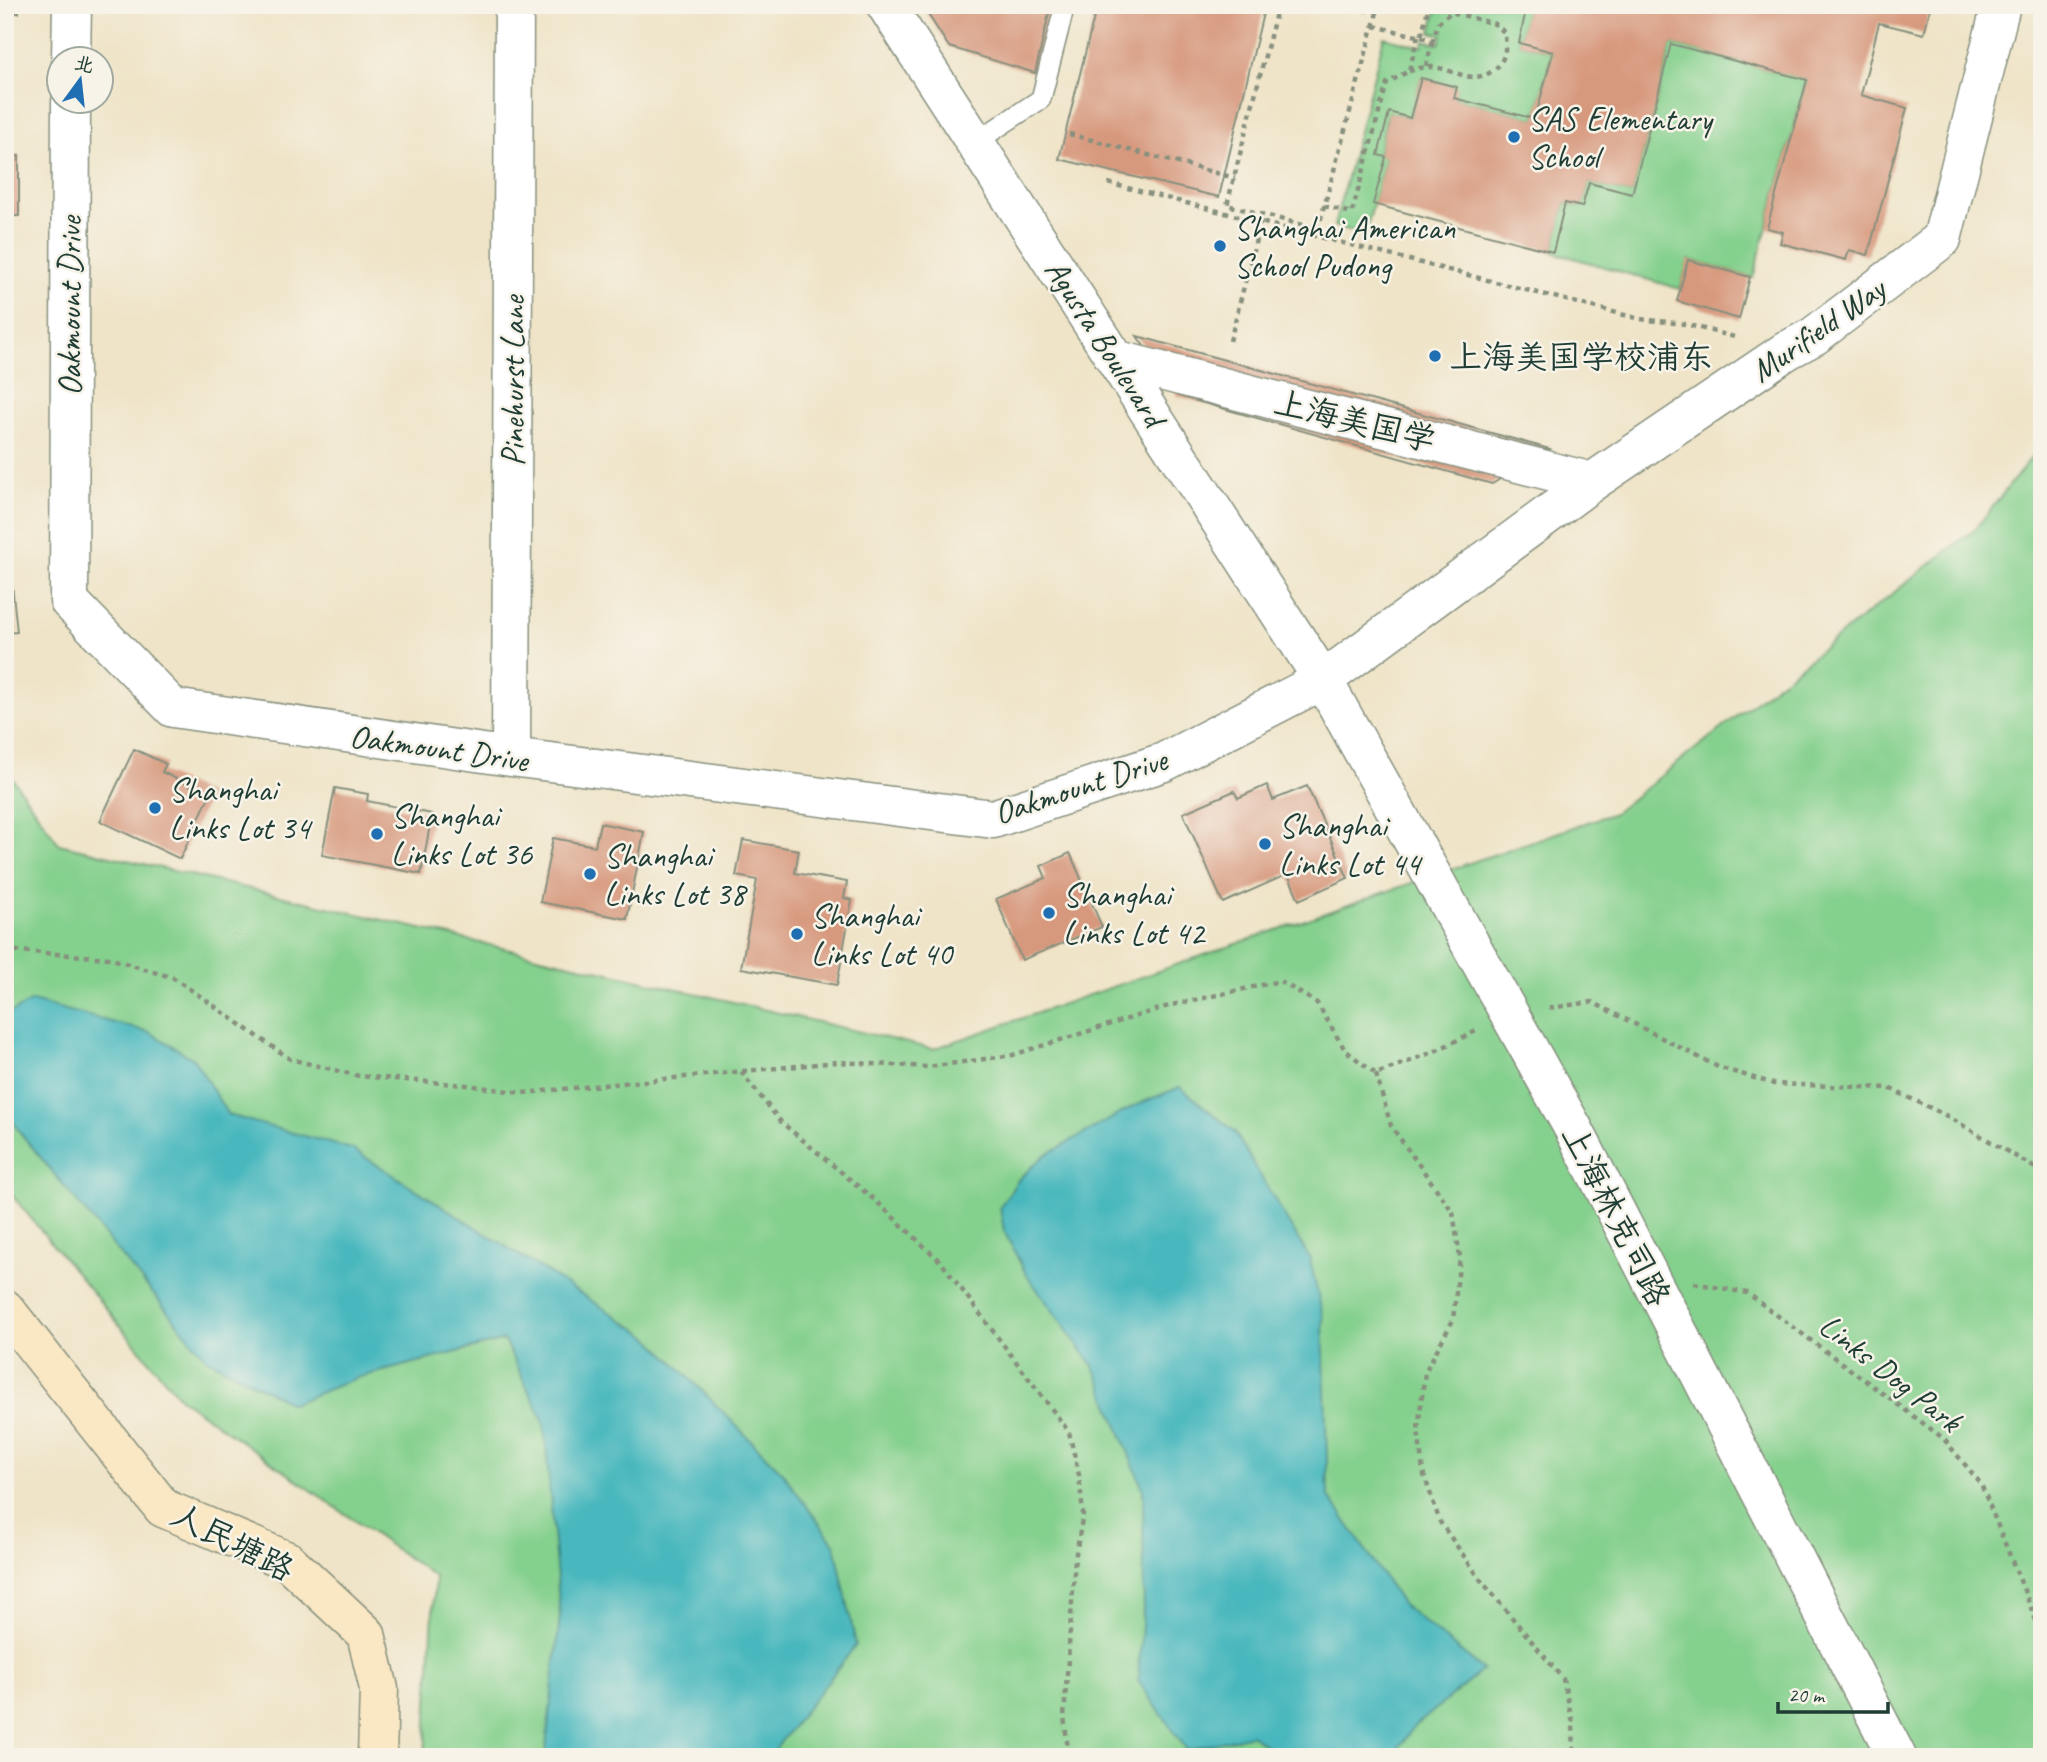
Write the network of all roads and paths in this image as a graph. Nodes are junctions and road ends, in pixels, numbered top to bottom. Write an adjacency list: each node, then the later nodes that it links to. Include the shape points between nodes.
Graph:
1 (72, 5): 12 (street)
2 (514, 5): 28 (street, Pinehurst Lane)
3 (886, 5): 17 (street, Agusta Boulevard)
4 (1065, 5): 17 (lane, via 1041,99)
5 (1278, 5): 18 (path)
6 (1379, 5): 9 (path)
7 (1429, 5): 10 (path)
8 (2001, 5): 24 (street, Murifield Way, via 1942,239 1814,336)
9 (1374, 26): 10 (path); 20 (path)
10 (1419, 37): 11 (path); 14 (path)
11 (1433, 40): 13 (path); 13 (path, via 1438,23 1451,12 1495,24 1505,33 1506,47 1502,63 1489,74 1472,79)
12 (71, 46)
13 (1426, 66): 14 (path)
14 (1409, 71): 20 (path, via 1387,83 1352,213)
15 (71, 116): 28 (street, Oakmount Drive, via 69,601 173,708)
16 (1069, 134): 18 (path)
17 (974, 143): 25 (street, Agusta Boulevard)
18 (1235, 178): 21 (path, via 1227,205)
19 (1108, 183): 22 (path)
20 (1324, 206): 21 (path, via 1318,229)
21 (1262, 216): 22 (path)
22 (1259, 224): 23 (path); 24 (path)
23 (1230, 341)
24 (1786, 351): 26 (street, Murifield Way)
25 (1118, 360): 26 (street, 上海美国学); 27 (street, Agusta Boulevard)
26 (1592, 482): 27 (street, Murifield Way)
27 (1324, 680): 28 (street, Oakmount Drive, via 1164,762 993,819); 30 (street, 上海林克司路)
28 (510, 757)
29 (5, 950): 31 (path, via 109,958 174,978 289,1059 359,1076 522,1093)
30 (1511, 1014): 32 (path); 33 (path, via 1592,1002 1718,1067 1774,1084 1889,1088); 34 (street, 上海林克司路)
31 (740, 1071): 32 (path, via 837,1062 928,1067 1013,1055 1172,1005 1280,981 1317,1003 1345,1050); 38 (path, via 781,1122 941,1262 1069,1432 1083,1514 1075,1559 1064,1717)
32 (1376, 1074): 39 (path, via 1391,1126 1453,1212 1460,1257 1453,1320 1425,1372 1418,1429 1423,1472 1440,1522 1480,1579 1563,1679 1573,1723)
33 (2042, 1172)
34 (1648, 1275): 36 (path, Links Dog Park, via 1747,1293 1943,1438 1981,1483); 40 (street, 上海林克司路)
35 (5, 1309): 37 (street, 人民塘路, via 163,1508 288,1561 366,1634 379,1689)
36 (2042, 1635)
37 (377, 1757)
38 (1069, 1757)
39 (1574, 1757)
40 (1897, 1757)

